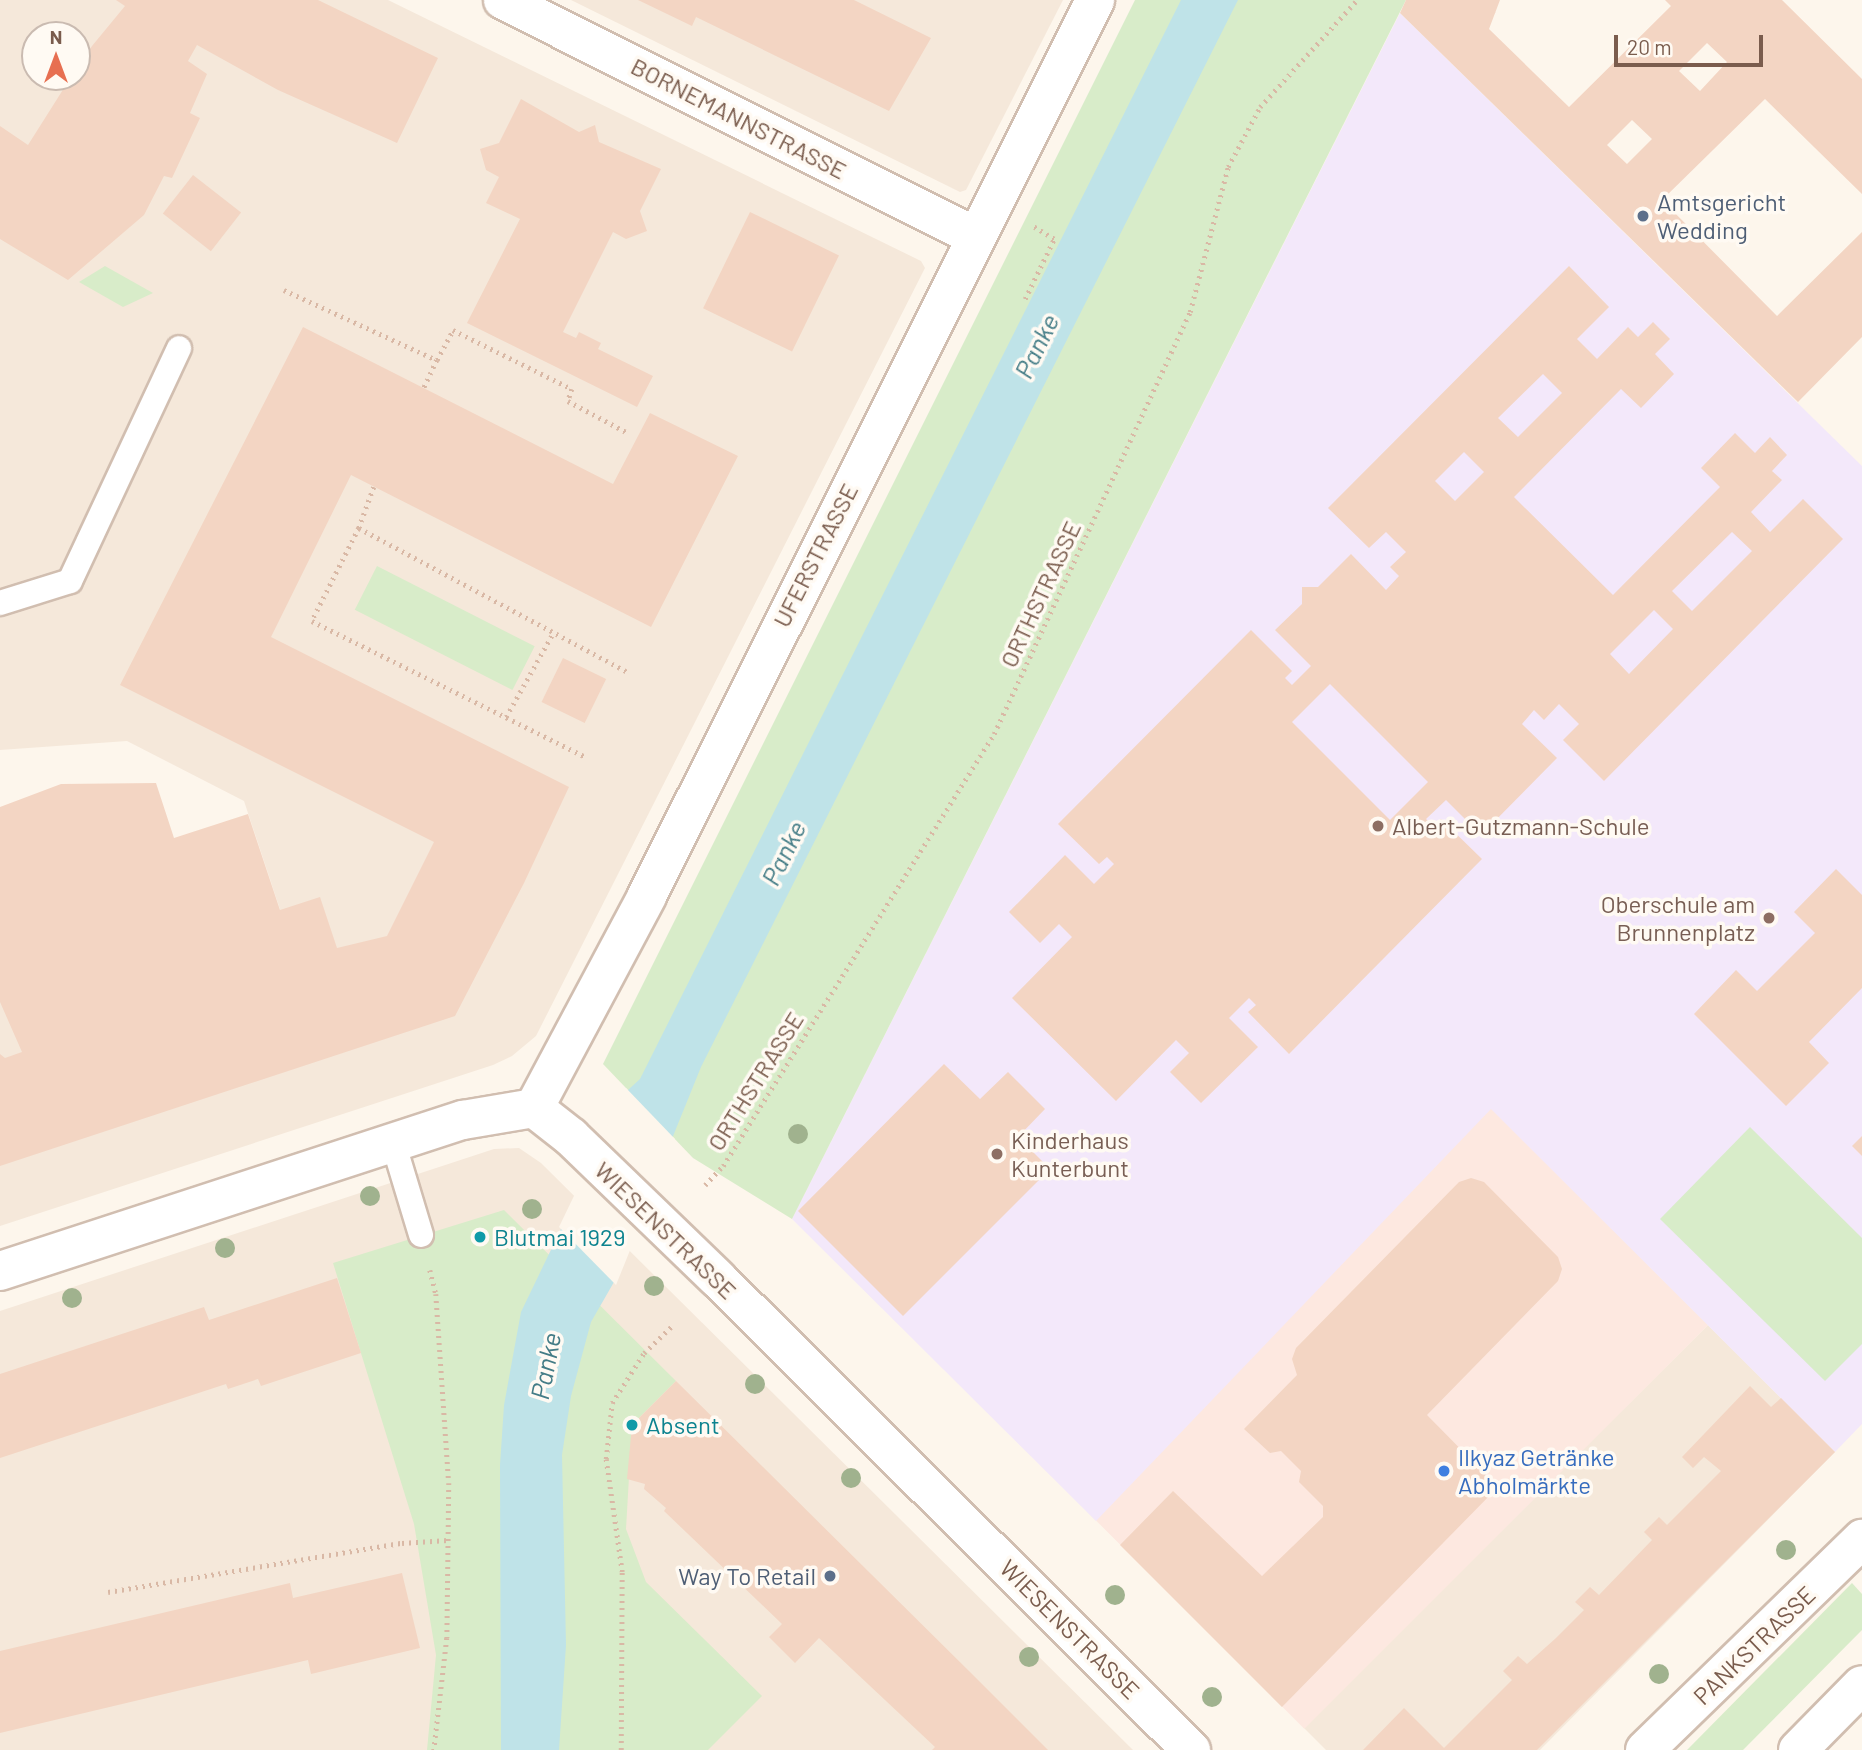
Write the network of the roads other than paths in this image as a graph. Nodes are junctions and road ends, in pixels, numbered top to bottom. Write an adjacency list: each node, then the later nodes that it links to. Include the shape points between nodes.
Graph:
1 (503, 0): 3 (street, BORNEMANNSTRASSE)
2 (1095, 0): 3 (street, UFERSTRASSE)
3 (975, 236): 6 (street, UFERSTRASSE, via 647,896)
4 (180, 348): 5 (lane, via 69,581)
5 (0, 603)
6 (534, 1108): 7 (street, via 463,1120); 12 (street, WIESENSTRASSE, via 571,1137)
7 (393, 1142): 8 (lane); 9 (street)
8 (421, 1235)
9 (0, 1270)
10 (1862, 1539): 13 (street, PANKSTRASSE)
11 (1862, 1685): 14 (street)
12 (1191, 1750)
13 (1645, 1750)
14 (1798, 1750)

